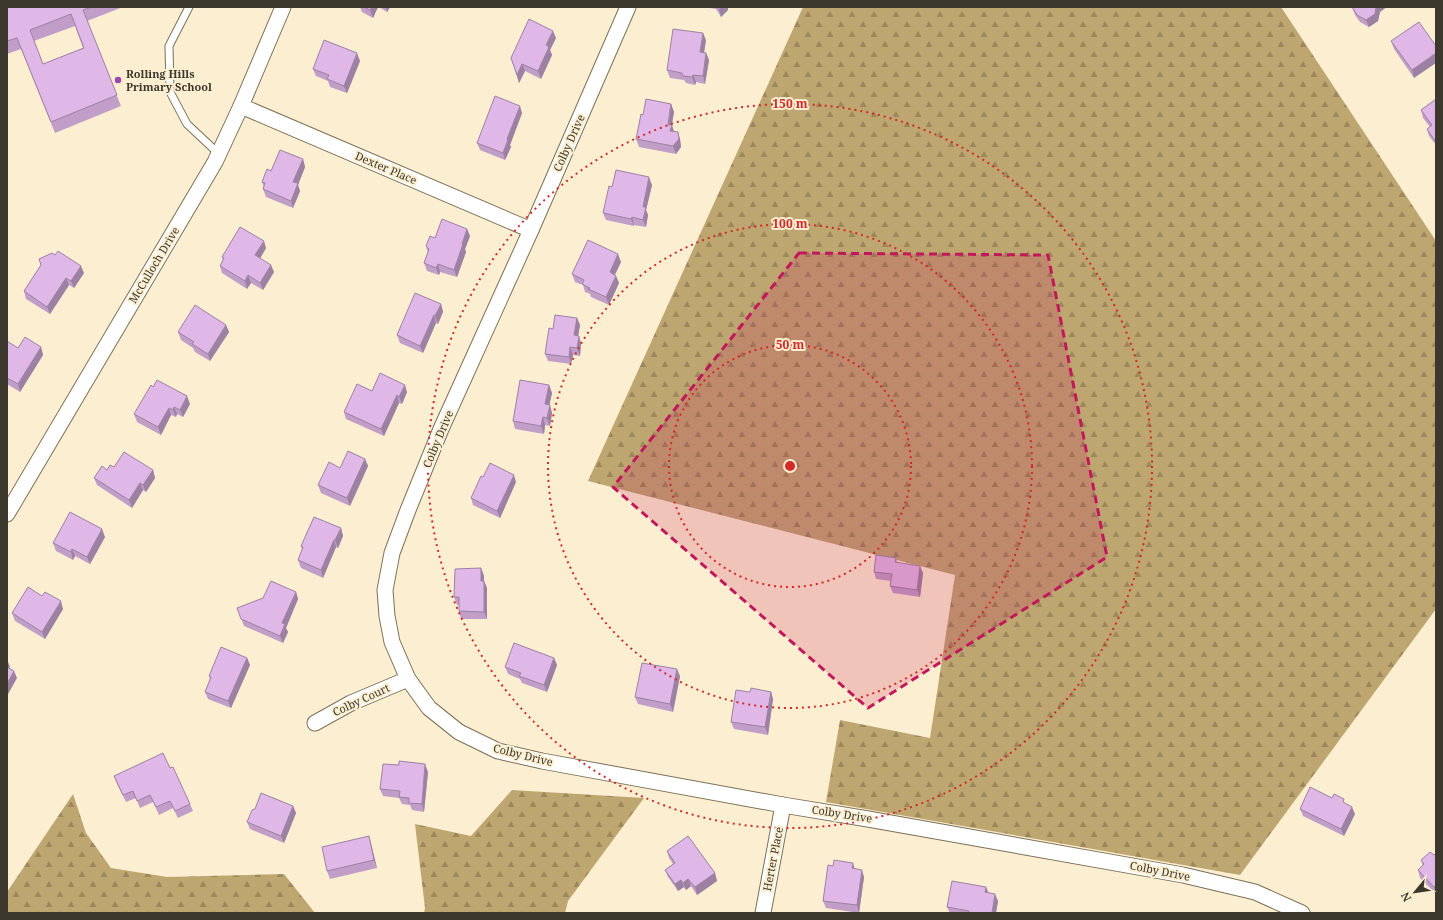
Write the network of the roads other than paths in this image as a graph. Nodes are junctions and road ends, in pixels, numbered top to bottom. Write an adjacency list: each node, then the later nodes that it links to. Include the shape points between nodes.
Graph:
1 (188, 7): 5 (lane, via 169,46 170,92 187,124)
2 (283, 7): 4 (street, McCulloch Drive)
3 (628, 7): 6 (street, Colby Drive)
4 (241, 106): 5 (street, McCulloch Drive); 6 (street, Dexter Place)
5 (219, 154): 7 (street, McCulloch Drive)
6 (531, 230): 8 (street, Colby Drive, via 441,429 392,553 386,590 387,616 392,642)
7 (7, 514)
8 (408, 679): 9 (street, Colby Court, via 351,703); 10 (street, Colby Drive, via 429,708 459,732 498,751)
9 (315, 723)
10 (783, 805): 11 (street, Herter Place); 12 (street, Colby Drive, via 1184,875 1255,892)
11 (763, 913)
12 (1302, 913)

